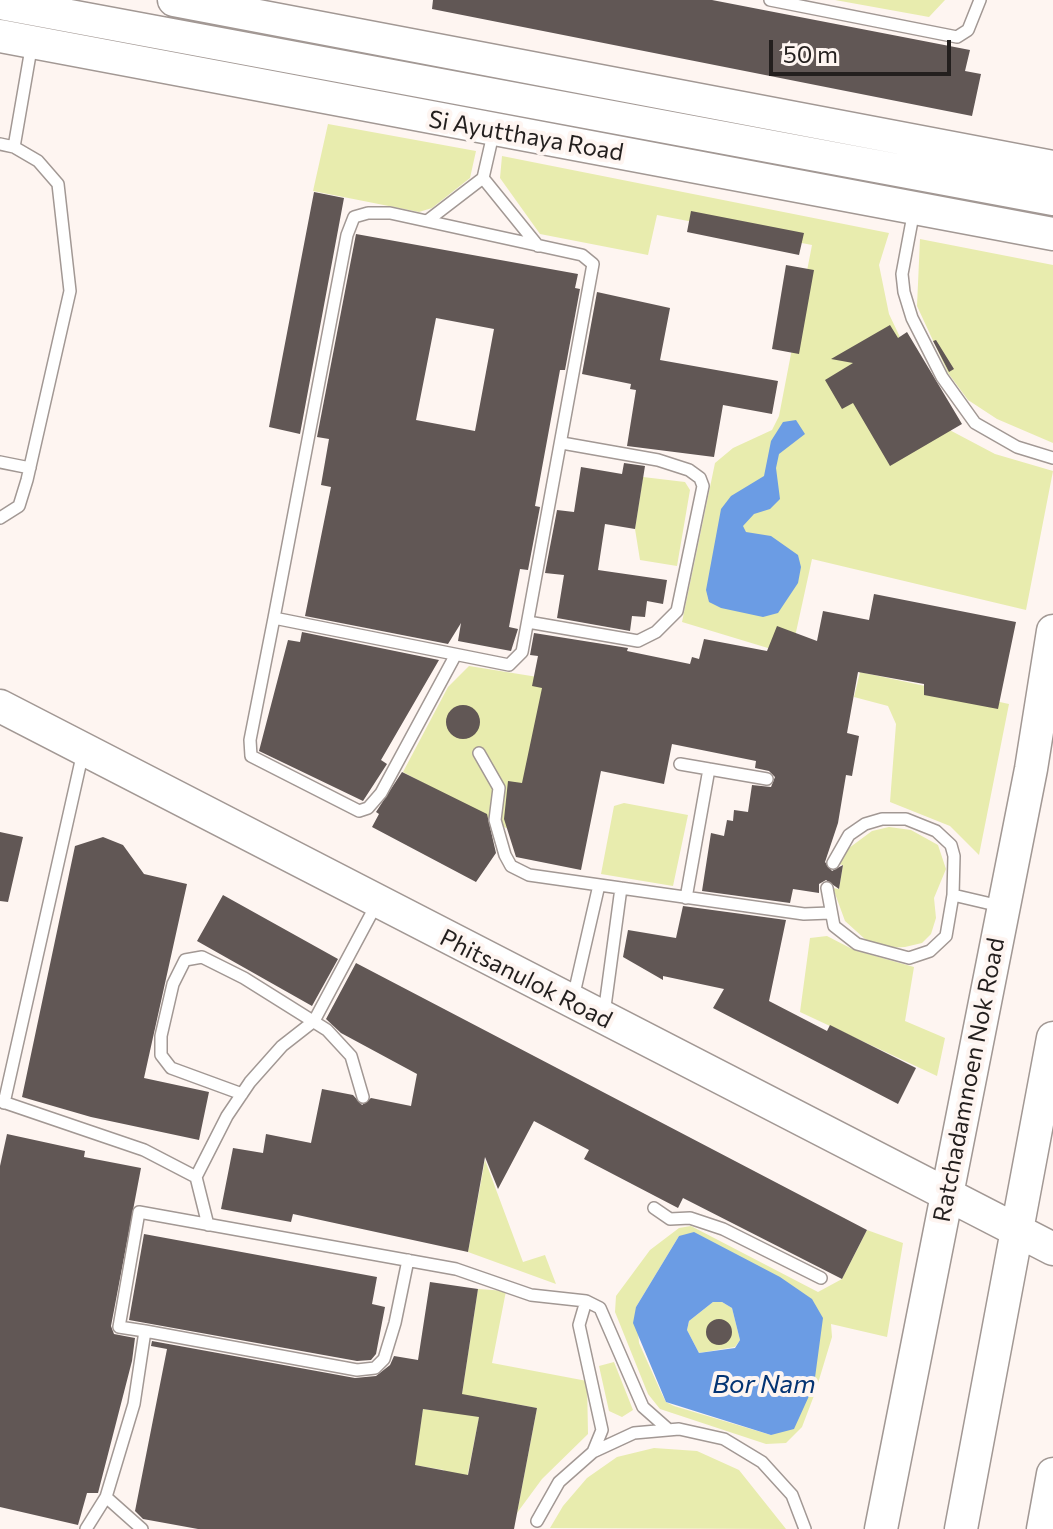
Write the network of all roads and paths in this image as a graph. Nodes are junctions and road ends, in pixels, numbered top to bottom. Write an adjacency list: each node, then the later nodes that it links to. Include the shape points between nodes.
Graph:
1 (174, 0): 5 (main road, Si Ayutthaya Road)
2 (770, 0): 3 (lane, via 957,37 968,30)
3 (980, 0)
4 (0, 3): 6 (main road, Si Ayutthaya Road)
5 (236, 6): 8 (main road, Si Ayutthaya Road); 10 (main road)
6 (38, 10): 9 (main road); 10 (main road, Si Ayutthaya Road)
7 (0, 36): 9 (main road, Si Ayutthaya Road)
8 (382, 39): 11 (main road, Si Ayutthaya Road); 12 (main road)
9 (32, 42): 14 (main road, Si Ayutthaya Road); 17 (lane)
10 (228, 46): 12 (main road, Si Ayutthaya Road)
11 (483, 58): 13 (main road, Si Ayutthaya Road); 14 (main road)
12 (374, 74): 14 (main road, Si Ayutthaya Road)
13 (647, 89): 15 (main road); 19 (main road, Si Ayutthaya Road)
14 (497, 114): 15 (main road, Si Ayutthaya Road); 21 (lane); 23 (main road, Si Ayutthaya Road)
15 (641, 124): 20 (main road, Si Ayutthaya Road)
16 (0, 144): 17 (lane)
17 (14, 147): 30 (lane, via 38,161 58,184 70,291)
18 (1053, 167): 19 (main road, Si Ayutthaya Road)
19 (976, 169): 20 (main road, Si Ayutthaya Road); 22 (main road, Si Ayutthaya Road)
20 (921, 175): 23 (main road)
21 (483, 178): 24 (lane); 26 (lane)
22 (1053, 199)
23 (914, 210): 25 (main road, Si Ayutthaya Road); 28 (lane, via 902,274 904,292 942,377 975,423 1017,447)
24 (427, 221): 26 (lane); 32 (lane, via 368,213 354,217 347,235)
25 (1053, 234)
26 (538, 246): 27 (lane, via 582,255 593,264)
27 (562, 443): 33 (lane); 33 (lane, via 658,460 689,470 703,486 677,611 656,632 638,641)
28 (1053, 458)
29 (0, 462): 30 (lane)
30 (30, 468): 31 (lane, via 19,506)
31 (0, 518)
32 (274, 618): 35 (lane); 35 (lane, via 251,756 359,811 381,793)
33 (528, 622): 35 (lane, via 515,662)
34 (1053, 631): 37 (main road, Ratchadamnoen Nok Road)
35 (455, 656)
36 (0, 706): 38 (main road, Phitsanulok Road)
37 (1045, 725): 50 (main road, Ratchadamnoen Nok Road)
38 (84, 749): 49 (main road, Phitsanulok Road); 58 (lane)
39 (479, 753): 44 (lane, via 499,788 495,820 511,866 529,875)
40 (680, 764): 41 (lane)
41 (709, 769): 42 (lane); 48 (lane)
42 (767, 779)
43 (833, 863): 47 (lane, via 849,835 865,824 906,819 936,831 951,845)
44 (599, 885): 45 (lane); 52 (lane)
45 (621, 888): 48 (lane); 53 (lane)
46 (827, 888): 51 (lane)
47 (953, 895): 50 (lane); 51 (lane, via 946,936 909,958 857,944 834,926)
48 (686, 898): 51 (lane)
49 (378, 902): 52 (main road, Phitsanulok Road); 54 (lane)
50 (1003, 907): 60 (main road, Ratchadamnoen Nok Road)
51 (830, 913)
52 (572, 1003): 53 (main road, Phitsanulok Road)
53 (603, 1019): 60 (main road, Phitsanulok Road)
54 (314, 1021): 56 (lane, via 282,1046); 56 (lane, via 202,957 185,960 173,984 161,1055 171,1068); 57 (lane, via 351,1056)
55 (1053, 1038): 63 (main road)
56 (242, 1094): 59 (lane)
57 (363, 1097)
58 (2, 1102): 59 (lane, via 144,1150)
59 (196, 1177): 62 (lane)
60 (946, 1196): 63 (main road, Phitsanulok Road); 77 (main road, Ratchadamnoen Nok Road)
61 (654, 1208): 66 (lane, via 670,1219 690,1218 723,1229)
62 (208, 1225): 65 (lane); 68 (lane, via 139,1212 119,1327)
63 (1015, 1230): 64 (main road, Phitsanulok Road); 78 (main road)
64 (1053, 1249)
65 (408, 1260): 67 (lane, via 456,1269 531,1295); 68 (lane, via 384,1359 375,1368 357,1370)
66 (821, 1278)
67 (586, 1301): 69 (lane, via 600,1308 643,1407); 70 (lane, via 579,1325 602,1430)
68 (145, 1331): 72 (lane, via 134,1404)
69 (669, 1430): 70 (lane, via 634,1433); 76 (lane, via 724,1439 762,1462 792,1495)
70 (593, 1452): 73 (lane, via 559,1482)
71 (1053, 1474): 79 (main road)
72 (106, 1497): 74 (lane); 75 (lane)
73 (537, 1521)
74 (86, 1529)
75 (142, 1529)
76 (805, 1529)
77 (881, 1529)
78 (961, 1529)
79 (1043, 1529)

